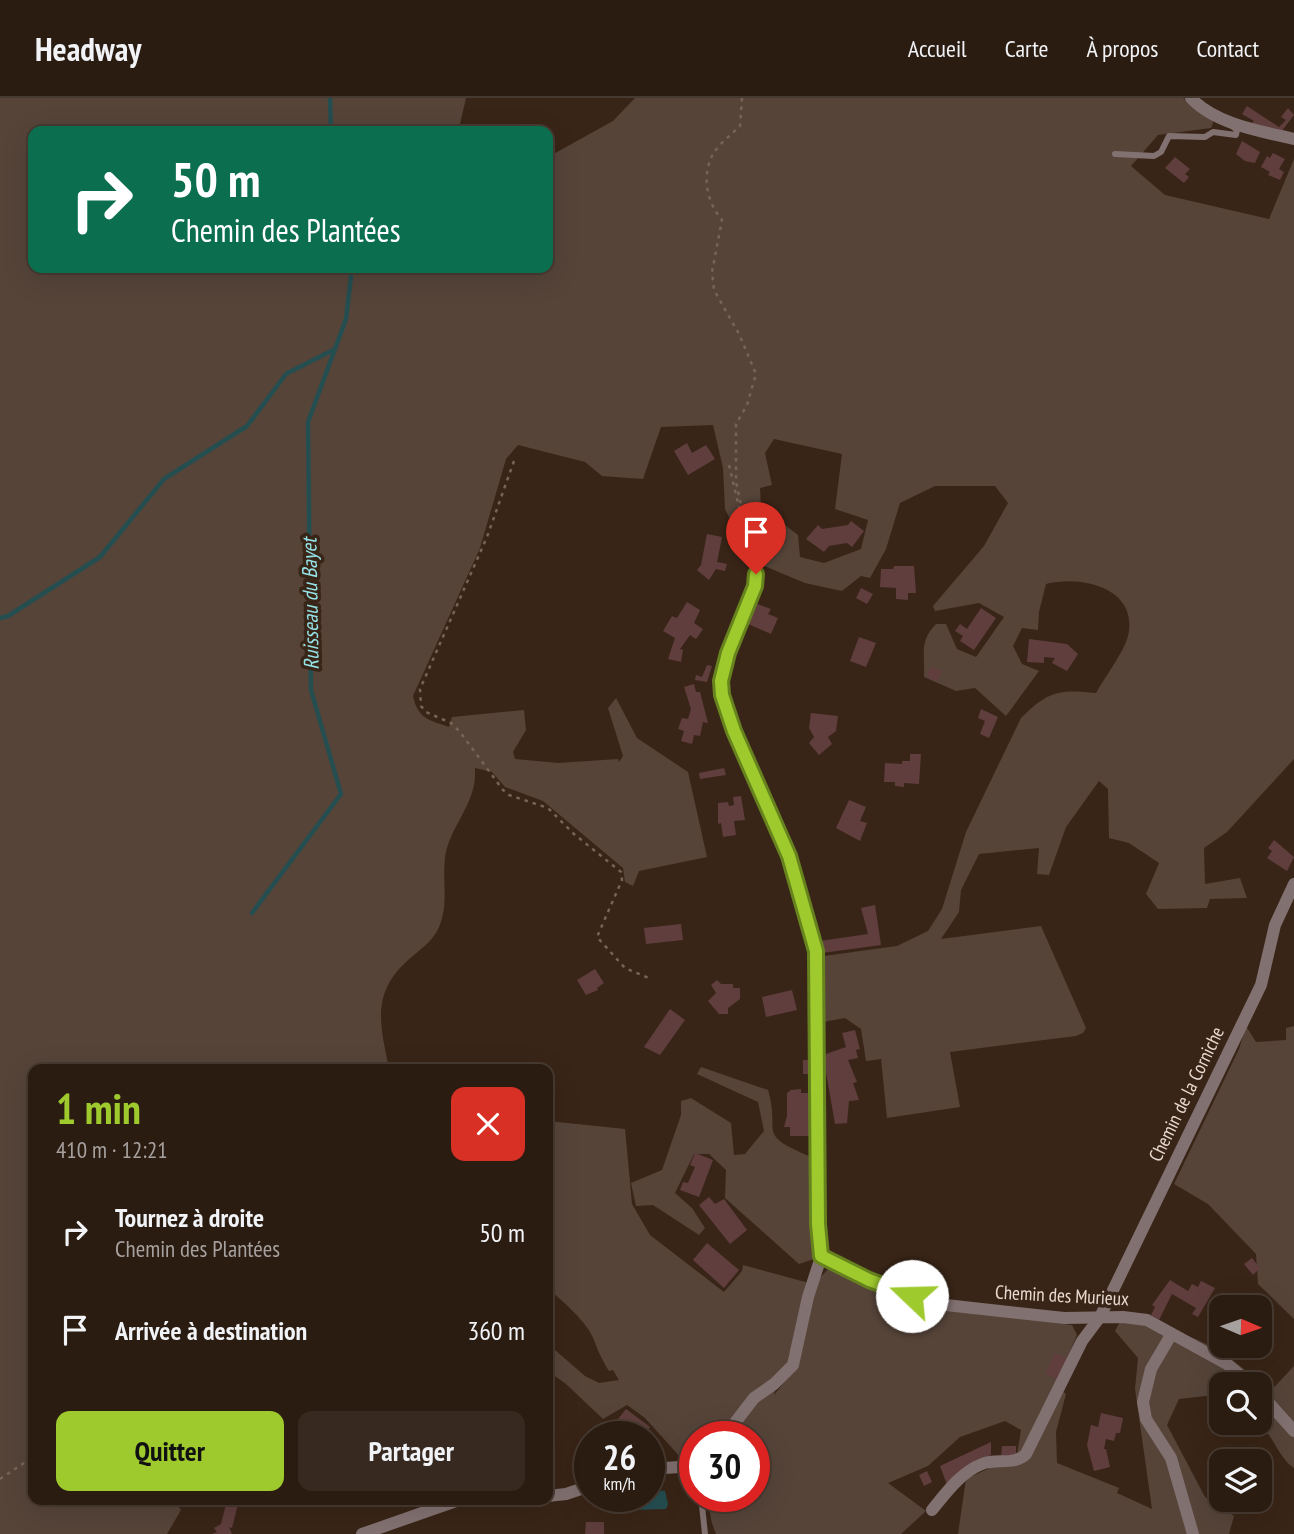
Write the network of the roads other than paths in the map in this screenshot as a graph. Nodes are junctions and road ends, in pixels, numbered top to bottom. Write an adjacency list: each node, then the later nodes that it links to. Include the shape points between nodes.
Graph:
1 (1191, 98): 2 (street)
2 (1202, 110): 3 (street); 4 (lane, via 1212,121 1232,126 1236,135 1169,136 1154,156)
3 (1294, 139)
4 (1115, 154)
5 (755, 567): 7 (street, via 755,586 728,653 722,688 734,731 789,856 816,951)
6 (1294, 884): 8 (street, Chemin de la Corniche, via 1275,925 1261,985)
7 (821, 1256): 8 (street, Chemin des Murieux, via 869,1280 939,1304 1064,1318); 12 (street, via 793,1365 754,1398)
8 (1100, 1317): 9 (street, Chemin des Murieux, via 1147,1320); 17 (street, Chemin de la Corniche, via 1082,1341 1024,1457 979,1465)
9 (1171, 1335): 10 (street, Chemin des Murieux); 21 (street, via 1151,1369 1143,1402 1146,1419 1171,1458)
10 (1237, 1372)
11 (1272, 1406): 13 (street)
12 (736, 1421)
13 (1294, 1431)
14 (574, 1491): 15 (street)
15 (553, 1495)
16 (445, 1505): 19 (street)
17 (932, 1510)
18 (703, 1512): 20 (lane)
19 (362, 1534)
20 (705, 1534)
21 (1194, 1534)

